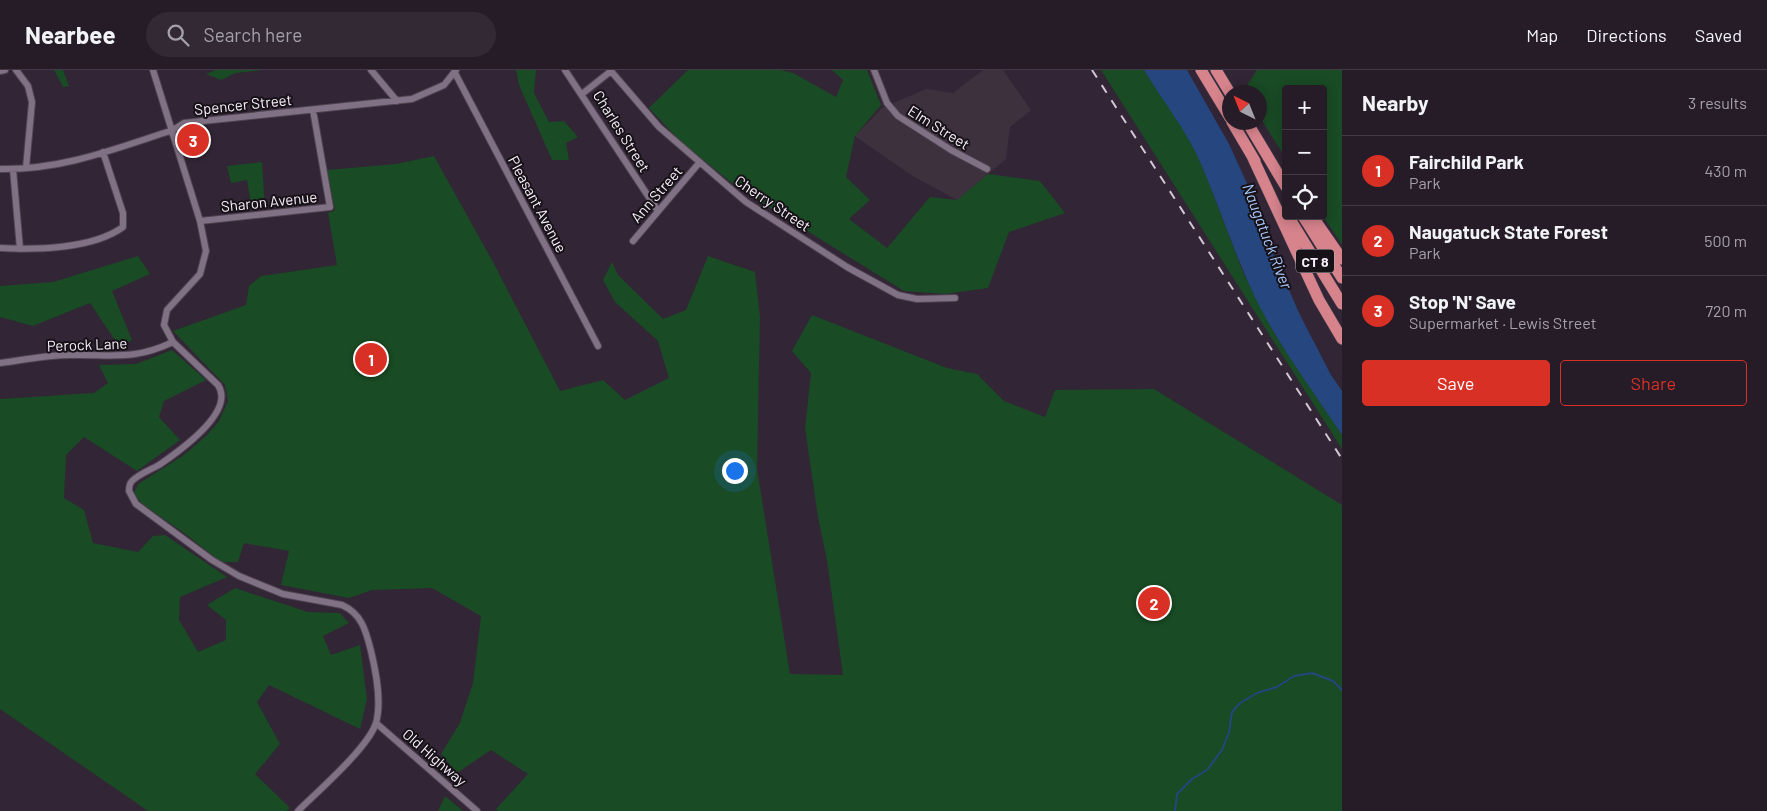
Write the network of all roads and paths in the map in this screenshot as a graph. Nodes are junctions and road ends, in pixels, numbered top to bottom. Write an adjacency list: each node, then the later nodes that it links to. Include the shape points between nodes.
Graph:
1 (5, 70): 9 (street)
2 (16, 70): 24 (street, via 28,86 32,102)
3 (153, 70): 17 (street)
4 (372, 70): 14 (street)
5 (566, 70): 13 (street)
6 (874, 70): 27 (street, Elm Street, via 887,103 898,116)
7 (1201, 70): 15 (highway)
8 (1216, 70): 12 (highway)
9 (0, 71)
10 (610, 71): 13 (street, Charles Street); 23 (street, Cherry Street, via 659,128)
11 (456, 72): 14 (street, Spencer Street, via 435,90); 45 (street, Pleasant Avenue)
12 (1225, 85)
13 (582, 94): 31 (street, Charles Street)
14 (398, 101): 16 (street, Spencer Street)
15 (1222, 105)
16 (312, 110): 17 (street, Spencer Street, via 184,123); 35 (street, Sharon Avenue, via 330,207)
17 (172, 130): 21 (street, Spencer Street); 35 (street)
18 (1237, 130): 22 (highway)
19 (1252, 130): 20 (highway)
20 (1260, 144): 28 (highway); 29 (highway)
21 (103, 152): 24 (street, Spencer Street, via 53,166); 38 (street, via 123,214 124,227 85,242)
22 (1252, 156): 30 (highway); 43 (highway, via 1319,300)
23 (699, 163): 31 (street, Ann Street); 41 (street, Cherry Street, via 746,202 898,295 917,300)
24 (26, 168): 26 (street, Spencer Street)
25 (0, 169): 26 (street, Spencer Street)
26 (14, 169): 38 (street)
27 (988, 169)
28 (1282, 175)
29 (1282, 180)
30 (1282, 205)
31 (658, 211): 36 (street, Ann Street)
32 (1290, 220): 42 (highway, CT 8)
33 (1306, 220): 40 (highway, CT 8)
34 (1315, 220): 39 (highway)
35 (200, 221): 44 (street, via 206,243 204,266 196,281 164,316 165,330)
36 (632, 241)
37 (0, 248): 38 (street)
38 (20, 249)
39 (1342, 259)
40 (1342, 278)
41 (955, 298)
42 (1342, 304)
43 (1342, 339)
44 (173, 342): 46 (street, Perock Lane, via 152,352 129,356 68,355); 47 (street, via 218,385 221,404 185,446 133,480 129,495 146,512 239,576 283,594 342,605 356,613 372,653 377,695)
45 (598, 346)
46 (0, 363)
47 (376, 723): 48 (street, via 364,742); 49 (street, Old Highway)
48 (298, 811)
49 (477, 811)

